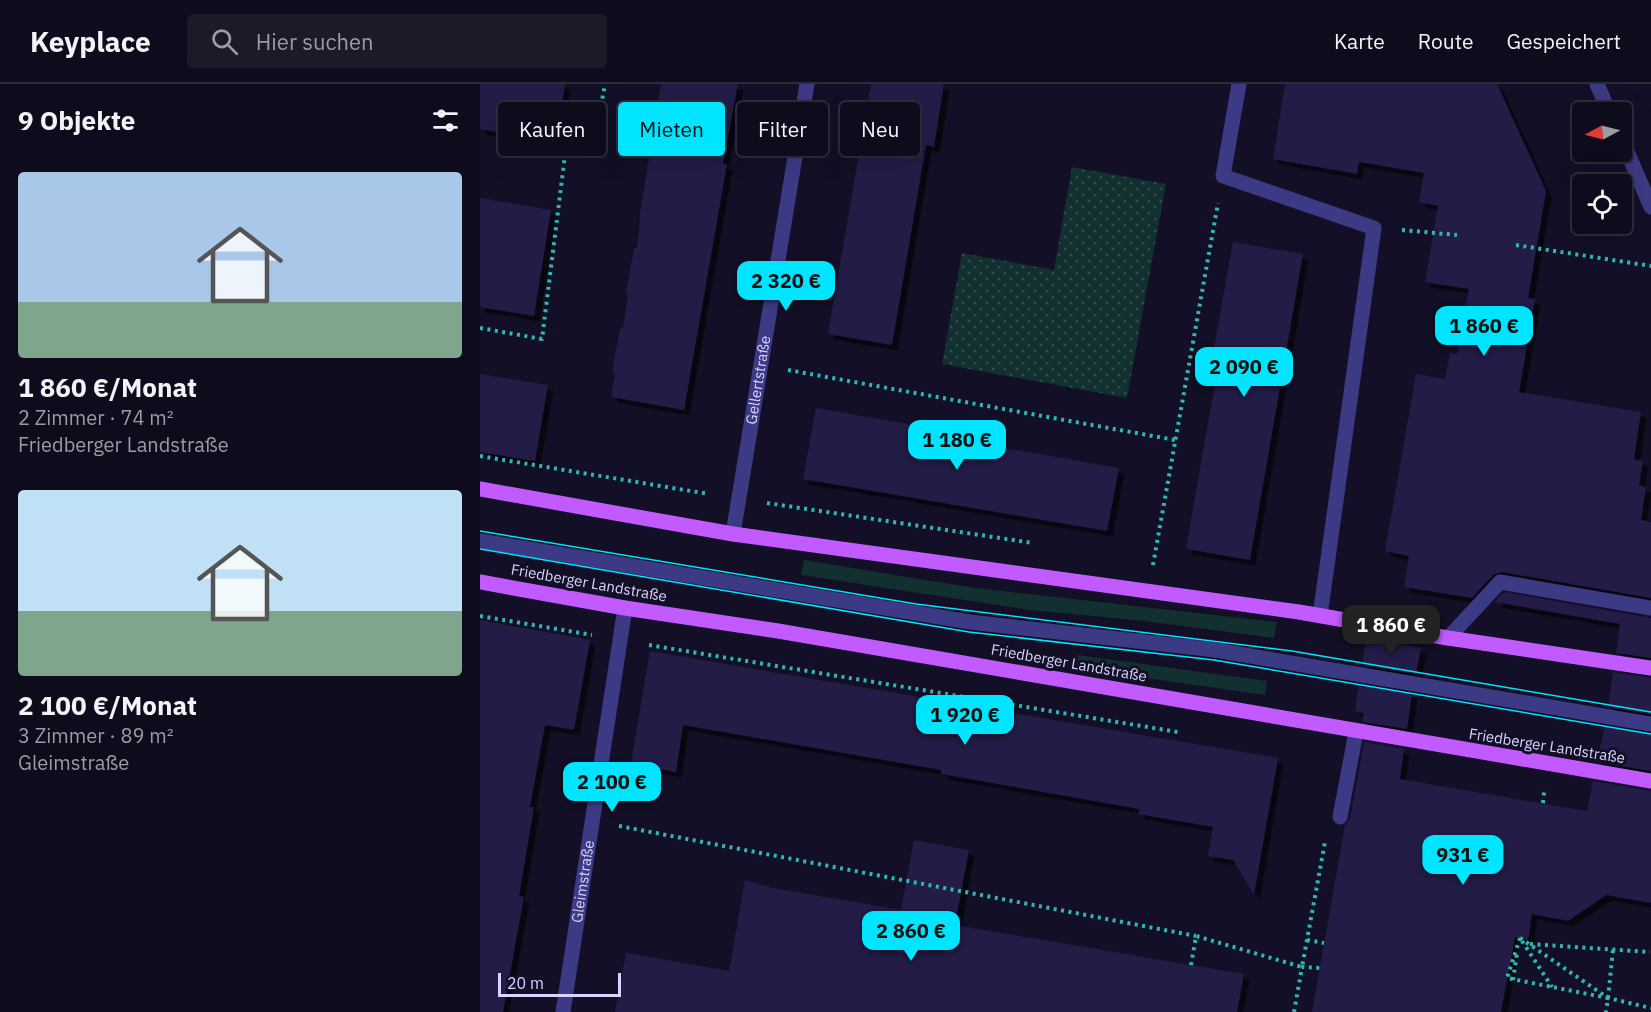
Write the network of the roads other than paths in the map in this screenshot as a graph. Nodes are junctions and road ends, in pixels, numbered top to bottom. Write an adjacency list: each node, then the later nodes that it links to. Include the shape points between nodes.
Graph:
1 (807, 84): 8 (street, Gellertstraße)
2 (1239, 84): 13 (street, via 1222,176 1374,228)
3 (1597, 84): 4 (street)
4 (1605, 102)
5 (1632, 162): 6 (street)
6 (1651, 207)
7 (480, 489): 8 (main road)
8 (733, 534): 13 (main road)
9 (480, 541): 16 (street, Friedberger Landstraße, via 970,622 1226,651)
10 (480, 582): 11 (main road, Friedberger Landstraße)
11 (625, 608): 17 (main road, Friedberger Landstraße); 20 (street, Gleimstraße)
12 (1651, 608): 14 (street, via 1500,582)
13 (1320, 616): 14 (main road)
14 (1448, 638): 15 (main road)
15 (1651, 668)
16 (1651, 724)
17 (1356, 732): 18 (main road, Friedberger Landstraße); 19 (street)
18 (1651, 781)
19 (1340, 817)
20 (563, 1012)

